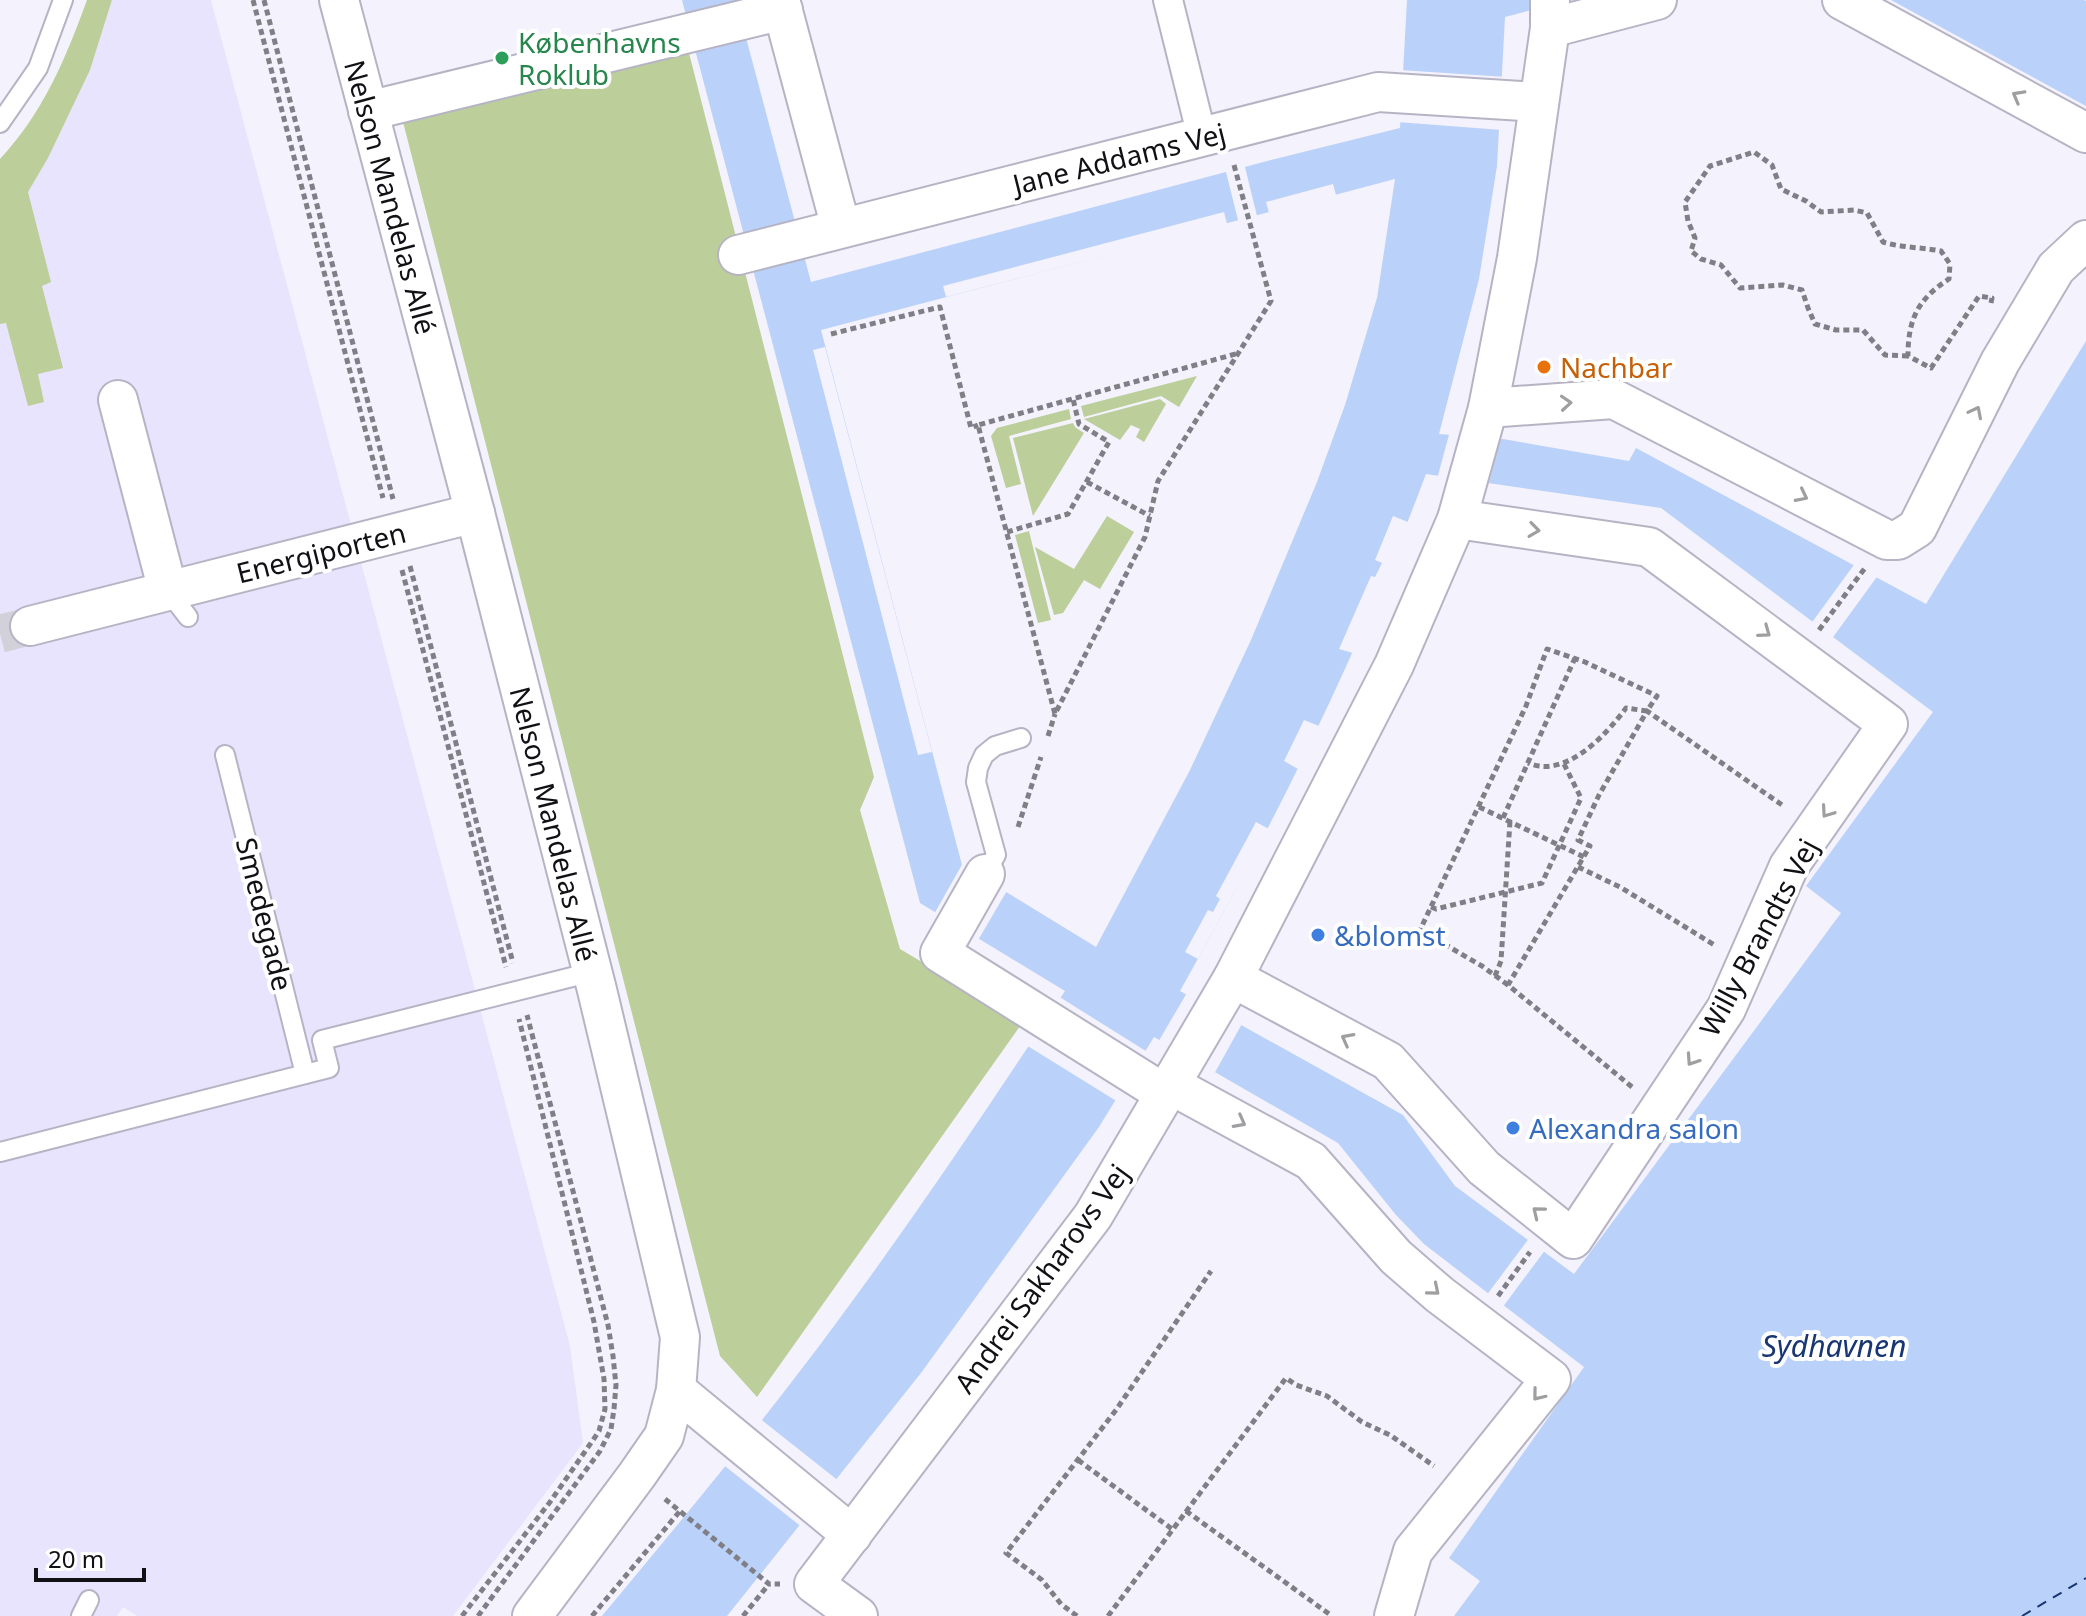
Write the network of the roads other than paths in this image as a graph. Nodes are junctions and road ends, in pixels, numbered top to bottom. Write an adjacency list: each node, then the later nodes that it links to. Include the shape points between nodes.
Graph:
1 (63, 0): 10 (lane, via 38,68)
2 (339, 0): 9 (street, Nelson Mandelas Allé)
3 (1168, 0): 12 (street)
4 (1657, 0): 7 (street)
5 (1842, 0): 11 (street, one-way to 5)
6 (782, 5): 9 (street, via 745,20); 13 (street)
7 (1550, 12): 8 (street)
8 (1522, 102): 12 (street, Jane Addams Vej, via 1378,92); 17 (street, via 1517,258)
9 (368, 111): 19 (street, Nelson Mandelas Allé)
10 (0, 123)
11 (2086, 133)
12 (1202, 137): 13 (street, Jane Addams Vej)
13 (831, 231): 15 (street, Jane Addams Vej)
14 (2086, 240): 17 (street, one-way to 14, via 1614,399 1887,540 1898,540 1917,528 2000,362 2056,268)
15 (738, 255)
16 (118, 400): 20 (street)
17 (1484, 420): 18 (street)
18 (1462, 502): 26 (street, via 1394,665); 26 (street, Willy Brandts Vej, one-way to 26, via 1649,547 1888,724 1789,866 1726,1009 1573,1239 1484,1168 1388,1061)
19 (475, 513): 20 (street, Energiporten); 25 (street, Nelson Mandelas Allé)
20 (178, 604): 21 (street, Energiporten)
21 (30, 626)
22 (1021, 738): 24 (lane, via 995,746 978,768)
23 (225, 755): 27 (lane, Smedegade)
24 (990, 865): 28 (street, via 940,953 1044,1017)
25 (592, 972): 27 (lane, via 322,1040 329,1068); 30 (street, Nelson Mandelas Allé, via 680,1337)
26 (1225, 991): 28 (street)
27 (305, 1074): 29 (lane)
28 (1164, 1078): 31 (street, Andrei Sakharovs Vej, via 1093,1216); 34 (street, one-way to 34, via 1311,1161 1396,1257 1551,1379 1413,1551)
29 (0, 1152)
30 (676, 1390): 31 (street); 32 (street, Nelson Mandelas Allé, via 664,1436)
31 (852, 1535): 33 (street, Andrei Sakharovs Vej, via 814,1584)
32 (532, 1616)
33 (858, 1616)
34 (1394, 1616)

